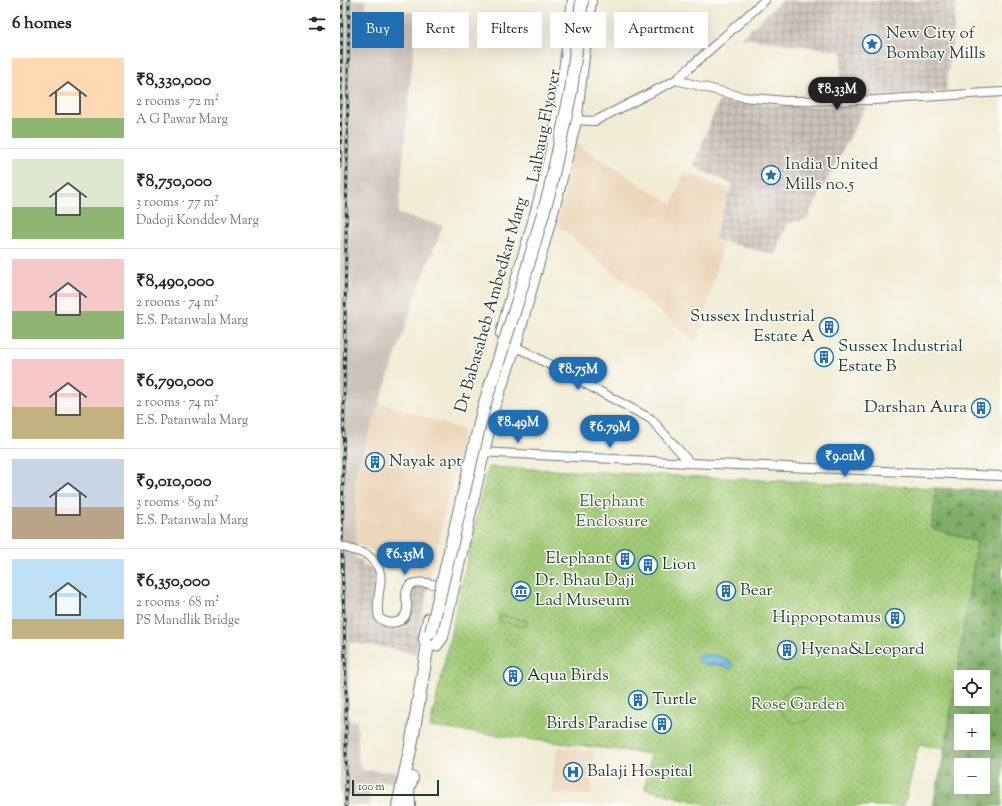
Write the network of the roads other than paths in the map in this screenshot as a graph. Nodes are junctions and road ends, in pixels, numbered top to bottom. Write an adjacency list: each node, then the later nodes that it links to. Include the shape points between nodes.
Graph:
1 (574, 0): 8 (highway, Dr Babasaheb Ambedkar Marg)
2 (582, 0): 20 (highway, Lalbaug Flyover, bridge, via 571,91 549,193 484,406)
3 (585, 0): 20 (highway, Lalbaug Flyover, bridge, via 574,90 558,172 488,406)
4 (590, 0): 9 (highway)
5 (765, 0): 6 (street)
6 (676, 80): 7 (street, via 742,97 784,101 875,100); 9 (street, via 595,120)
7 (1002, 92)
8 (557, 120): 9 (street); 10 (highway, Dr Babasaheb Ambedkar Marg, via 542,192)
9 (575, 121): 11 (highway)
10 (500, 342): 11 (street); 13 (highway, Dr Babasaheb Ambedkar Marg)
11 (515, 345): 12 (street, via 651,419); 14 (highway, via 493,408)
12 (673, 444): 15 (street); 16 (street)
13 (468, 451): 14 (street); 19 (highway, Dr Babasaheb Ambedkar Marg)
14 (482, 453): 15 (street); 21 (highway, via 442,637)
15 (668, 462): 16 (street)
16 (690, 463): 17 (street)
17 (1002, 476)
18 (340, 546): 19 (street, bridge, via 366,554 374,560 382,576 377,605 379,618 384,622 399,622 406,614 406,591 411,584 420,581)
19 (437, 584): 21 (highway, Dr Babasaheb Ambedkar Marg, via 425,638)
20 (435, 631): 21 (highway, Lalbaug Flyover)
21 (432, 648): 22 (highway, via 418,748); 23 (highway, Dr Babasaheb Ambedkar Marg)
22 (408, 789): 24 (highway); 25 (highway)
23 (398, 806)
24 (405, 806)
25 (410, 806)

